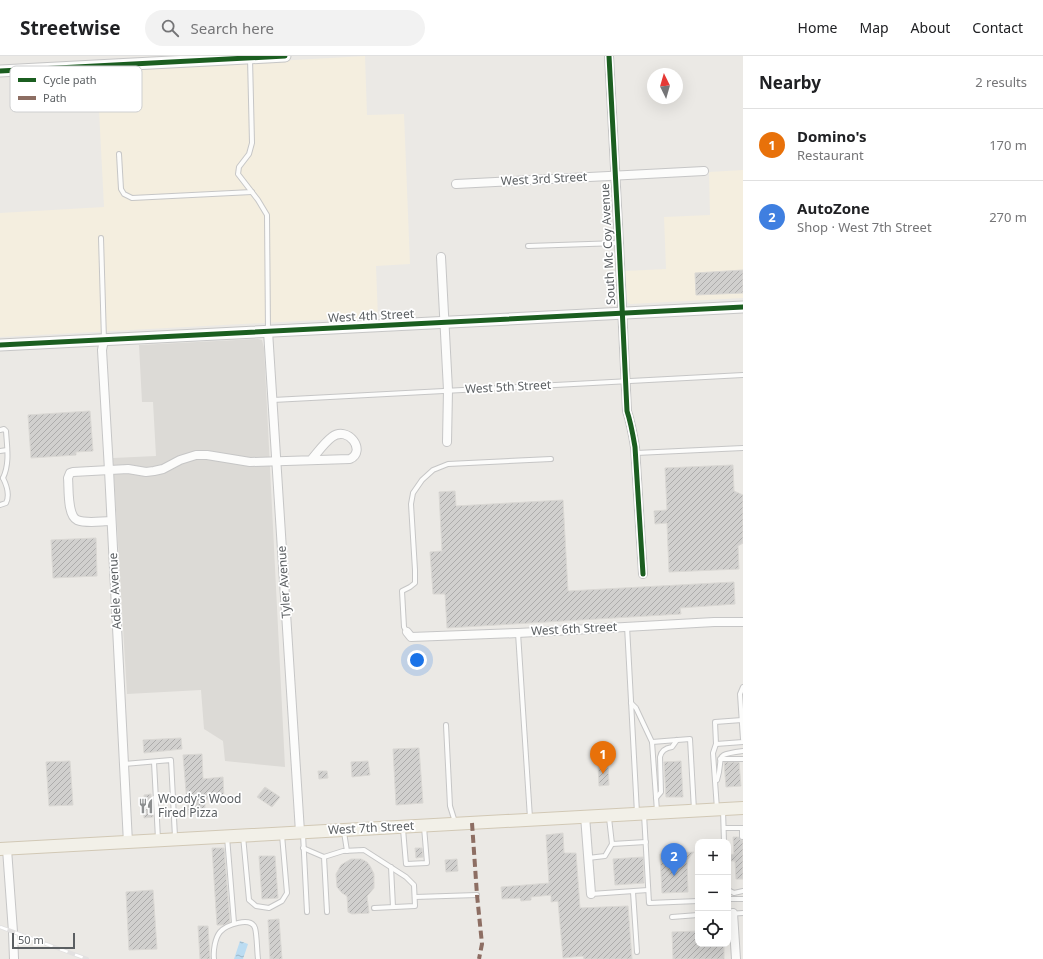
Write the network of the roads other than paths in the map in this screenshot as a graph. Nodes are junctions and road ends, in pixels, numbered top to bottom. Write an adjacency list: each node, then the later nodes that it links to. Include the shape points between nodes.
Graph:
1 (285, 56): 4 (street)
2 (609, 56): 10 (street, South Mc Coy Avenue)
3 (221, 58): 4 (street); 5 (street)
4 (250, 58): 12 (lane, via 252,142 249,154 239,167 238,174)
5 (85, 66)
6 (10, 70): 7 (street)
7 (0, 71)
8 (119, 154): 12 (lane, via 121,190 132,198)
9 (704, 171): 10 (street, West 3rd Street)
10 (615, 176): 11 (street, West 3rd Street); 14 (street, South Mc Coy Avenue)
11 (456, 184)
12 (252, 192): 20 (lane, via 267,215)
13 (101, 238): 21 (lane)
14 (619, 242): 15 (lane); 18 (street, South Mc Coy Avenue)
15 (528, 246)
16 (441, 257): 19 (street)
17 (743, 307): 18 (street, West 4th Street)
18 (622, 313): 19 (street, West 4th Street); 24 (street, South Mc Coy Avenue)
19 (445, 322): 20 (street, West 4th Street); 25 (street)
20 (268, 331): 21 (street, West 4th Street); 26 (street, Tyler Avenue)
21 (104, 340): 22 (street, West 4th Street); 36 (street, Adele Avenue, via 102,350)
22 (0, 345)
23 (743, 375): 24 (lane, West 5th Street)
24 (625, 381): 25 (lane, West 5th Street); 32 (street, South Mc Coy Avenue, via 626,411 633,432)
25 (448, 390): 26 (lane, West 5th Street); 28 (street)
26 (273, 400): 35 (street, Tyler Avenue)
27 (0, 430): 31 (lane, via 6,431)
28 (447, 442)
29 (743, 448): 32 (lane)
30 (0, 450): 31 (lane)
31 (7, 450): 37 (lane, via 7,467)
32 (635, 453): 40 (street, South Mc Coy Avenue)
33 (551, 459): 43 (lane, via 448,464 433,470 422,480 411,504 415,583 402,591 404,627)
34 (311, 460): 34 (street, via 350,459 356,454 355,441 346,434 333,436); 35 (street)
35 (276, 461): 36 (street, via 250,462 207,455 180,460 154,471); 74 (street, Tyler Avenue)
36 (109, 470): 39 (street, Adele Avenue); 39 (street, via 73,472 68,478 70,510 74,518 90,522)
37 (1, 478): 38 (lane, via 6,483 7,500)
38 (0, 505)
39 (111, 521): 57 (street, Adele Avenue)
40 (644, 574)
41 (743, 622): 42 (street, West 6th Street)
42 (627, 626): 44 (street, West 6th Street); 46 (lane)
43 (407, 632): 44 (street, West 6th Street, via 411,637)
44 (518, 633): 67 (lane)
45 (743, 687): 47 (lane, via 740,694)
46 (631, 703): 51 (lane, via 636,708); 64 (lane)
47 (742, 720): 50 (lane); 52 (lane, via 715,722)
48 (446, 725): 68 (lane, via 450,806)
49 (677, 740): 51 (lane); 59 (lane, via 672,748 665,749 660,754 661,792); 62 (lane, via 690,739)
50 (743, 741): 52 (lane)
51 (652, 742): 59 (lane)
52 (716, 744): 58 (lane, via 713,753)
53 (743, 752): 54 (lane, via 724,754)
54 (720, 759): 55 (lane); 58 (lane)
55 (743, 759)
56 (154, 762): 57 (lane); 80 (lane, via 171,760); 81 (lane)
57 (124, 764): 83 (street, Adele Avenue)
58 (716, 784): 61 (lane)
59 (656, 798): 63 (lane)
60 (743, 808): 61 (main road, West 7th Street)
61 (720, 809): 62 (main road, West 7th Street); 71 (lane)
62 (694, 810): 63 (main road, West 7th Street)
63 (657, 812): 64 (main road, West 7th Street)
64 (641, 813): 65 (main road, West 7th Street); 82 (lane)
65 (609, 815): 66 (main road, West 7th Street); 84 (lane)
66 (585, 816): 67 (main road, West 7th Street); 89 (street)
67 (530, 820): 68 (main road, West 7th Street)
68 (456, 824): 69 (main road, West 7th Street)
69 (424, 825): 70 (main road, West 7th Street); 90 (lane, via 427,863)
70 (402, 827): 73 (main road, West 7th Street); 90 (lane)
71 (724, 828): 72 (lane); 79 (lane)
72 (742, 828): 78 (lane)
73 (344, 830): 74 (main road, West 7th Street); 87 (lane)
74 (302, 832): 75 (main road, West 7th Street); 85 (lane)
75 (282, 833): 76 (main road, West 7th Street); 76 (lane, via 287,893 282,901 269,908 256,906 249,900)
76 (243, 836): 77 (main road, West 7th Street)
77 (227, 837): 80 (main road, West 7th Street); 111 (lane)
78 (742, 837)
79 (724, 839)
80 (175, 840): 81 (main road, West 7th Street)
81 (158, 841): 83 (main road, West 7th Street)
82 (646, 842): 84 (lane); 93 (lane)
83 (128, 843): 86 (main road, West 7th Street)
84 (612, 844): 89 (lane, via 605,856)
85 (304, 848): 88 (lane); 105 (lane)
86 (3, 849): 113 (street)
87 (346, 851): 88 (lane); 91 (lane, via 364,850)
88 (324, 857): 106 (lane)
89 (588, 858): 97 (street)
90 (406, 864): 92 (lane)
91 (391, 867): 92 (lane); 103 (lane)
92 (401, 874): 99 (lane, via 414,885)
93 (648, 890): 95 (lane); 102 (lane, via 649,903)
94 (743, 891): 96 (lane)
95 (633, 892): 97 (lane); 112 (lane)
96 (731, 892)
97 (591, 894)
98 (477, 895): 99 (lane)
99 (415, 897): 103 (lane, via 415,906)
100 (731, 899): 101 (lane)
101 (743, 899)
102 (695, 901)
103 (393, 907): 104 (lane)
104 (374, 908)
105 (307, 912)
106 (327, 912)
107 (743, 913): 108 (lane)
108 (731, 914): 116 (street)
109 (695, 915): 110 (lane)
110 (672, 916)
111 (234, 923): 114 (lane, via 219,933); 115 (lane, via 249,922 256,928)
112 (637, 952)
113 (14, 959)
114 (214, 959)
115 (258, 959)
116 (736, 959)

